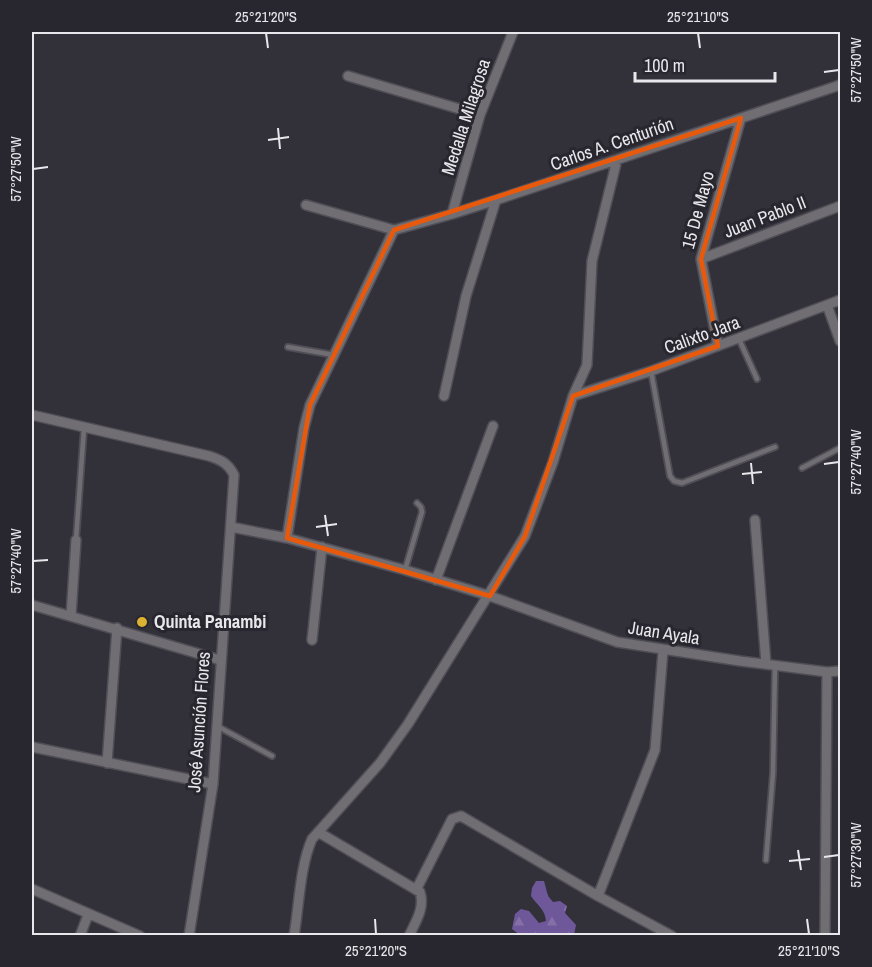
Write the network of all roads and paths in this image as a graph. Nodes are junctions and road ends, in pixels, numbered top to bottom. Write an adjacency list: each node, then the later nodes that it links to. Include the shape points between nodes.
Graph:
1 (513, 32): 4 (street, Medalla Milagrosa)
2 (348, 76): 4 (street)
3 (840, 85): 5 (street, Carlos A. Centurión)
4 (480, 115): 10 (street, Medalla Milagrosa)
5 (741, 118): 6 (street, Carlos A. Centurión); 12 (street, 15 De Mayo)
6 (616, 160): 7 (street, Carlos A. Centurión); 23 (street, via 592,261 587,365)
7 (496, 200): 10 (street, Carlos A. Centurión); 22 (street, via 466,296)
8 (306, 205): 11 (street)
9 (840, 206): 12 (street, Juan Pablo II)
10 (452, 214): 11 (street, Carlos A. Centurión)
11 (393, 230): 19 (street)
12 (701, 260): 17 (street, 15 De Mayo)
13 (840, 300): 14 (street, Calixto Jara)
14 (827, 305): 15 (street, Calixto Jara); 16 (street)
15 (739, 339): 17 (street, Calixto Jara); 21 (lane)
16 (840, 341)
17 (718, 346): 20 (street, Calixto Jara)
18 (288, 347): 19 (lane)
19 (334, 355): 33 (street, via 310,405)
20 (651, 371): 23 (street, Calixto Jara); 27 (lane, via 674,481 682,483)
21 (757, 379)
22 (444, 396)
23 (573, 396): 38 (street, via 525,536)
24 (32, 415): 26 (street)
25 (493, 426): 37 (street)
26 (84, 428): 32 (street, José Asunción Flores, via 209,456 229,465 234,475); 34 (lane)
27 (775, 447)
28 (840, 448): 29 (lane)
29 (802, 468)
30 (417, 503): 36 (lane, via 422,512)
31 (755, 520): 45 (street)
32 (231, 527): 33 (street, Juan Ayala); 44 (street, José Asunción Flores)
33 (287, 538): 35 (street, Juan Ayala)
34 (76, 540): 40 (street)
35 (322, 547): 36 (street, Juan Ayala); 42 (street)
36 (405, 570): 37 (street, Juan Ayala)
37 (436, 580): 38 (street, Juan Ayala)
38 (490, 596): 43 (street, Juan Ayala, via 617,642); 53 (street, via 380,763)
39 (32, 605): 40 (street)
40 (71, 616): 41 (street)
41 (117, 628): 44 (street); 51 (street)
42 (312, 640)
43 (663, 651): 45 (street, Juan Ayala); 57 (street, via 655,750)
44 (220, 660): 48 (street, José Asunción Flores)
45 (770, 665): 47 (street, Juan Ayala); 54 (lane, via 773,773)
46 (840, 671): 47 (street, Juan Ayala)
47 (827, 672): 65 (street)
48 (216, 726): 50 (lane); 52 (street, José Asunción Flores)
49 (32, 747): 51 (street)
50 (272, 756)
51 (107, 763): 52 (street)
52 (213, 784): 61 (street, José Asunción Flores)
53 (318, 832): 56 (street); 62 (street, via 308,848)
54 (766, 860)
55 (32, 889): 58 (street)
56 (416, 890): 57 (street, via 452,819 461,816); 63 (street, via 423,902)
57 (598, 896): 64 (street)
58 (88, 915): 59 (street); 60 (street)
59 (80, 936)
60 (140, 936)
61 (189, 936)
62 (294, 936)
63 (409, 936)
64 (672, 936)
65 (825, 936)

